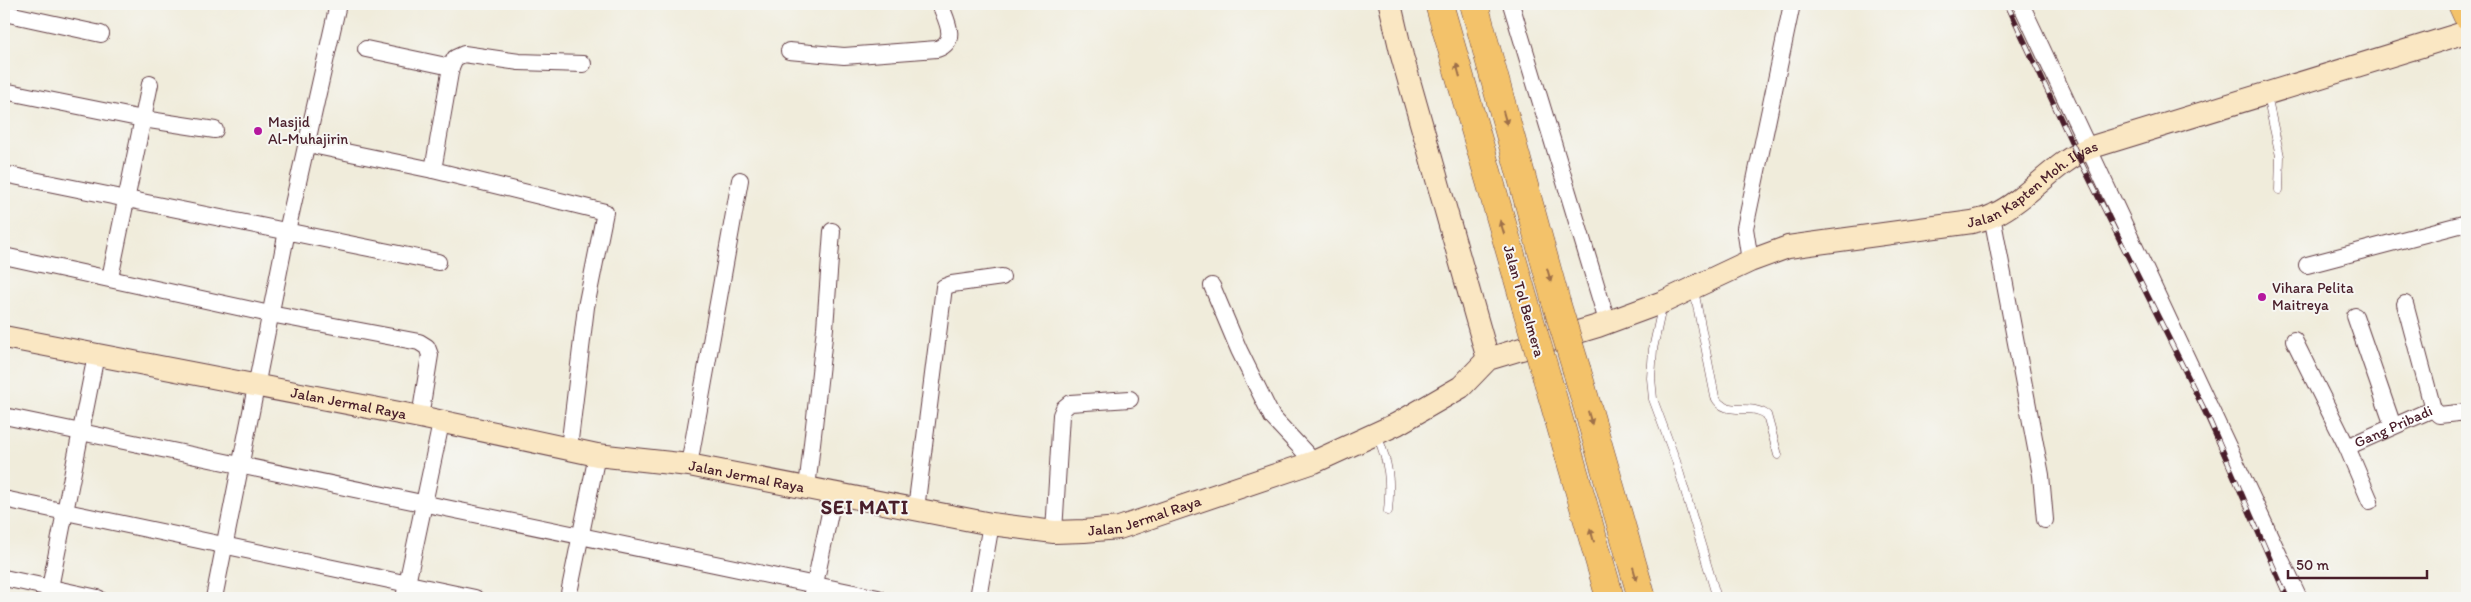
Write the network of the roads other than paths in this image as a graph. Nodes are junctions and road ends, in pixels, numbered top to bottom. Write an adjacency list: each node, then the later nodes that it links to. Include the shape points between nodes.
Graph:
1 (338, 4): 23 (street)
2 (940, 4): 15 (street, via 950,39 946,45 937,48 844,56)
3 (1390, 4): 50 (street)
4 (1439, 4): 91 (highway, Jalan Tol Belmera, one-way to 4, bridge)
5 (1474, 4): 92 (highway, Jalan Tol Belmera, one-way to 92, bridge)
6 (1511, 4): 46 (street)
7 (1792, 4): 35 (street, via 1746,228)
8 (2021, 4): 24 (street)
9 (2462, 4): 11 (highway)
10 (4, 13): 13 (street)
11 (2467, 15)
12 (2467, 32): 20 (street, Jalan Kapten Moh. Ilyas)
13 (101, 34)
14 (366, 49): 17 (street)
15 (790, 51)
16 (583, 64): 17 (street, via 518,62 464,54 455,58)
17 (451, 67): 25 (street)
18 (150, 84): 21 (street)
19 (4, 91): 21 (street)
20 (2267, 94): 24 (street, Jalan Kapten Moh. Ilyas); 28 (lane, via 2280,156)
21 (143, 119): 22 (street); 29 (street)
22 (215, 130)
23 (308, 144): 25 (street); 32 (street)
24 (2089, 148): 30 (street, Jalan Kapten Moh. Ilyas); 94 (street)
25 (433, 170): 62 (street, via 605,212 586,307)
26 (4, 174): 29 (street)
27 (740, 180): 67 (street)
28 (2279, 190)
29 (126, 199): 32 (street); 39 (street)
30 (1992, 216): 35 (street, Jalan Kapten Moh. Ilyas, via 1972,222 1788,247); 76 (street, via 2041,474)
31 (2467, 224): 37 (street)
32 (287, 231): 36 (street); 44 (street)
33 (832, 231): 68 (street)
34 (4, 256): 39 (street)
35 (1750, 261): 41 (street, Jalan Kapten Moh. Ilyas)
36 (438, 262)
37 (2307, 265)
38 (1002, 277): 73 (street, via 944,287)
39 (110, 278): 44 (street)
40 (1212, 286): 65 (street, via 1272,417)
41 (1694, 288): 42 (street, Jalan Kapten Moh. Ilyas); 64 (lane, via 1719,405 1754,408 1767,415)
42 (1663, 302): 46 (street, Jalan Kapten Moh. Ilyas); 93 (lane, via 1653,349 1653,399 1676,461)
43 (2405, 304): 53 (street)
44 (270, 314): 51 (street); 56 (street, via 419,342 427,347 430,355)
45 (2355, 316): 58 (street)
46 (1602, 324): 50 (street, Jalan Kapten Moh. Ilyas)
47 (4, 337): 49 (street, Jalan Jermal Raya)
48 (2294, 340): 61 (street, Gang Pribadi)
49 (96, 355): 51 (street, Jalan Jermal Raya); 59 (street)
50 (1488, 359): 60 (street, Jalan Jermal Raya, via 1461,387)
51 (256, 386): 56 (street, Jalan Jermal Raya); 66 (street)
52 (1130, 399): 78 (street, via 1070,403 1064,408)
53 (2433, 409): 54 (street, Gang Pribadi, via 2439,415); 58 (street, Gang Pribadi)
54 (2467, 412)
55 (4, 416): 59 (street)
56 (420, 417): 57 (street, Jalan Jermal Raya)
57 (442, 423): 62 (street, Jalan Jermal Raya); 72 (street)
58 (2393, 426): 61 (street, Gang Pribadi)
59 (80, 432): 66 (street); 75 (street)
60 (1376, 434): 65 (street, Jalan Jermal Raya); 74 (lane, via 1386,457 1391,482)
61 (2347, 447): 71 (street)
62 (569, 448): 63 (street, Jalan Jermal Raya)
63 (597, 455): 67 (street, Jalan Jermal Raya); 79 (street)
64 (1778, 455)
65 (1314, 462): 78 (street, Jalan Jermal Raya, via 1119,528)
66 (241, 466): 72 (street); 80 (street)
67 (689, 466): 68 (street, Jalan Jermal Raya)
68 (807, 488): 69 (street, Jalan Jermal Raya)
69 (834, 494): 73 (street, Jalan Jermal Raya); 83 (street)
70 (4, 499): 75 (street)
71 (2370, 501)
72 (424, 504): 79 (street); 82 (street)
73 (916, 509): 77 (street, Jalan Jermal Raya)
74 (1388, 511)
75 (65, 512): 80 (street); 84 (street)
76 (2045, 520)
77 (991, 524): 78 (street, Jalan Jermal Raya); 90 (street)
78 (1054, 532)
79 (580, 536): 83 (street); 88 (street)
80 (225, 546): 82 (street); 86 (street)
81 (4, 578): 84 (street)
82 (406, 591): 87 (street)
83 (814, 592): 89 (street)
84 (49, 593): 85 (street)
85 (98, 598)
86 (214, 598)
87 (475, 598)
88 (568, 598)
89 (878, 598)
90 (978, 598)
91 (1610, 598)
92 (1642, 598)
93 (1717, 598)
94 (2300, 598)

